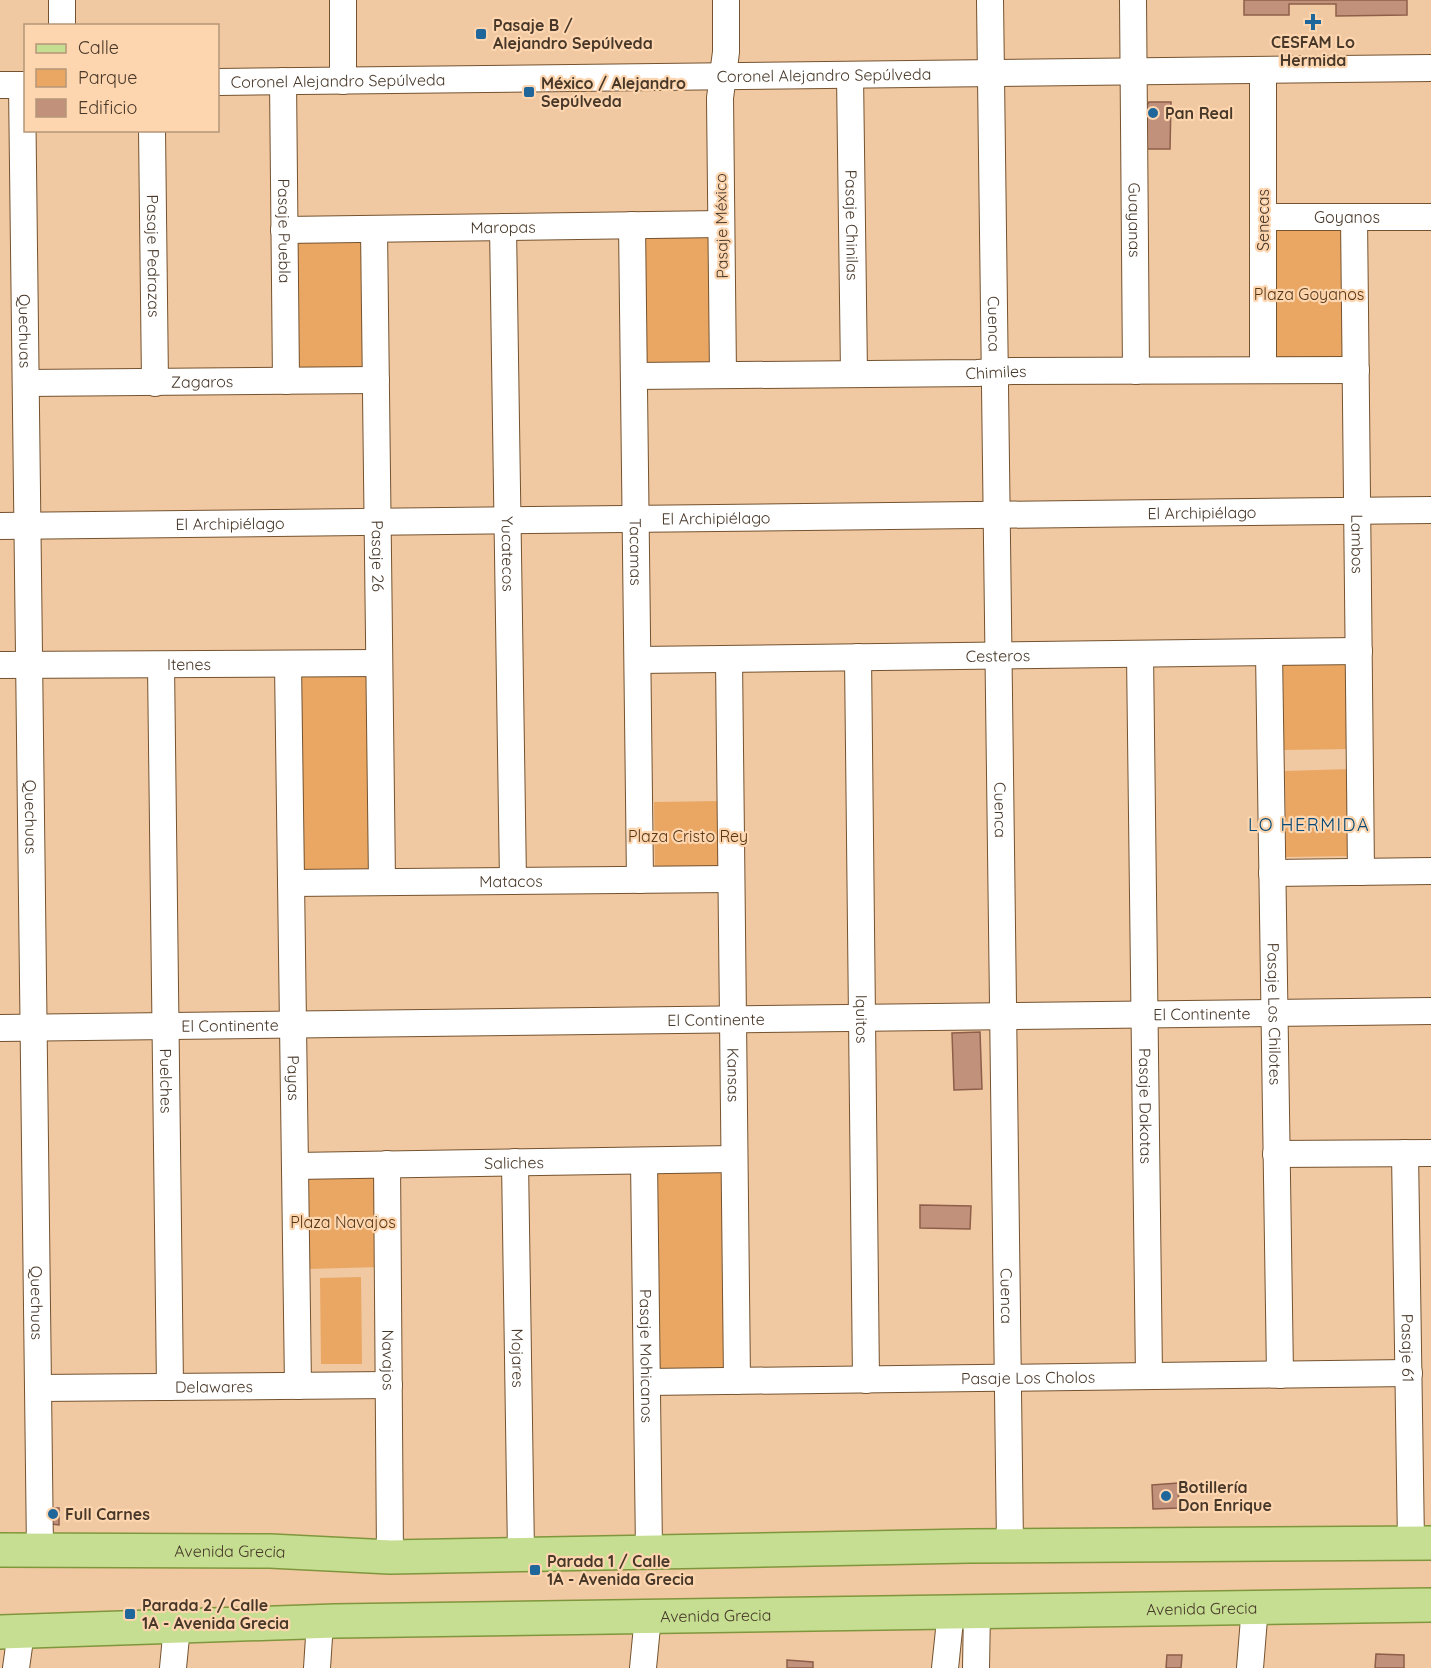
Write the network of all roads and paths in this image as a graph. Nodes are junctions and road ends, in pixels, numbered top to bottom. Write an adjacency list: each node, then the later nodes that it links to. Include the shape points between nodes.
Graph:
1 (62, 0): 6 (street)
2 (344, 0): 14 (street)
3 (726, 0): 12 (street, Pasaje México)
4 (990, 0): 10 (street, Cuenca)
5 (1133, 0): 9 (street, Guayanas)
6 (62, 24)
7 (1431, 68): 8 (street, Coronel Alejandro Sepúlveda)
8 (1263, 70): 9 (street, Coronel Alejandro Sepúlveda); 18 (street, Senecas)
9 (1132, 71): 10 (street, Coronel Alejandro Sepúlveda); 26 (street, Guayanas)
10 (991, 73): 11 (street, Coronel Alejandro Sepúlveda); 29 (street, Cuenca)
11 (850, 75): 12 (street, Coronel Alejandro Sepúlveda); 30 (street, Pasaje Chinilas)
12 (723, 76): 14 (street, Coronel Alejandro Sepúlveda); 21 (street, Pasaje México)
13 (283, 81): 14 (street, Coronel Alejandro Sepúlveda); 15 (street, Coronel Alejandro Sepúlveda); 25 (street, Pasaje Puebla)
14 (343, 81)
15 (219, 82)
16 (16, 85): 36 (street, Quechuas)
17 (152, 132): 35 (street, Pasaje Pedrazas)
18 (1263, 217): 19 (street, Goyanos); 27 (street, Senecas)
19 (1354, 217): 20 (street, Goyanos); 28 (street, Lambos)
20 (1431, 217)
21 (721, 224): 22 (street, Maropas); 31 (street, Pasaje México)
22 (633, 225): 23 (street, Maropas); 32 (street, Tacamas)
23 (503, 227): 24 (street, Maropas); 41 (street, Yucatecos)
24 (374, 229): 25 (street, Maropas); 33 (street, Pasaje 26)
25 (284, 230): 34 (street, Pasaje Puebla)
26 (1136, 370): 27 (street, Chimiles); 29 (street, Chimiles)
27 (1263, 370): 28 (street, Chimiles)
28 (1356, 370): 38 (street, Lambos)
29 (995, 372): 30 (street, Chimiles); 39 (street, Cuenca)
30 (854, 374): 31 (street, Chimiles)
31 (723, 375): 32 (street, Chimiles)
32 (634, 376): 40 (street, Tacamas)
33 (376, 380): 34 (street, Zagaros); 42 (street, Pasaje 26)
34 (286, 381): 35 (street, Zagaros)
35 (154, 382): 36 (street, Zagaros)
36 (26, 384): 44 (street, Quechuas)
37 (1431, 510): 38 (street, El Archipiélago)
38 (1358, 511): 39 (street, El Archipiélago); 45 (street, Lambos)
39 (997, 515): 40 (street, El Archipiélago); 48 (street, Cuenca)
40 (636, 519): 41 (street, El Archipiélago); 51 (street, Tacamas)
41 (508, 520): 42 (street, El Archipiélago); 62 (street, Yucatecos)
42 (378, 522): 44 (street, El Archipiélago); 52 (street, Pasaje 26)
43 (0, 526): 44 (street, El Archipiélago)
44 (28, 526): 54 (street, Quechuas)
45 (1359, 651): 46 (street, Cesteros); 58 (street, Lambos)
46 (1269, 652): 47 (street, Cesteros); 59 (street, Pasaje Los Chilotes)
47 (1140, 654): 48 (street, Cesteros); 67 (street, Pasaje Dakotas)
48 (999, 655): 49 (street, Cesteros); 68 (street, Cuenca)
49 (858, 657): 50 (street, Cesteros); 69 (street, Iquitos)
50 (729, 659): 51 (street, Cesteros); 60 (street, Kansas)
51 (638, 660): 61 (street, Tacamas)
52 (380, 663): 53 (street, Itenes); 63 (street, Pasaje 26)
53 (288, 664): 55 (street, Itenes); 64 (street, Payas)
54 (29, 665): 55 (street, Itenes); 56 (street, Itenes); 74 (street, Quechuas)
55 (161, 665): 72 (street, Puelches)
56 (0, 666)
57 (1431, 871): 58 (street)
58 (1361, 872): 59 (street)
59 (1272, 873): 66 (street, Pasaje Los Chilotes)
60 (731, 879): 61 (street, Matacos); 70 (street, Kansas)
61 (640, 880): 62 (street, Matacos)
62 (513, 881): 63 (street, Matacos)
63 (382, 882): 64 (street, Matacos)
64 (291, 883): 71 (street, Payas)
65 (1431, 1011): 66 (street, El Continente)
66 (1274, 1013): 67 (street, El Continente); 77 (street, Pasaje Los Chilotes)
67 (1145, 1014): 68 (street, El Continente); 85 (street, Pasaje Dakotas)
68 (1003, 1016): 69 (street, El Continente); 86 (street, Cuenca)
69 (862, 1018): 70 (street, El Continente); 87 (street, Iquitos)
70 (733, 1019): 71 (street, El Continente); 78 (street, Kansas)
71 (293, 1024): 72 (street, El Continente); 82 (street, Payas)
72 (165, 1026): 74 (street, El Continente); 92 (street, Puelches)
73 (0, 1028): 74 (street, El Continente)
74 (33, 1028): 93 (street, Quechuas)
75 (1405, 1153): 76 (street); 77 (street); 83 (street, Pasaje 61)
76 (1431, 1153)
77 (1276, 1154): 84 (street, Pasaje Los Chilotes)
78 (734, 1159): 79 (street, Saliches); 88 (street, Kansas)
79 (644, 1161): 80 (street, Saliches); 89 (street, Pasaje Mohicanos)
80 (515, 1162): 81 (street, Saliches); 99 (street, Mojares)
81 (387, 1164): 82 (street, Saliches); 90 (street, Navajos)
82 (295, 1166): 91 (street, Payas)
83 (1409, 1373): 84 (street, Pasaje Los Cholos); 94 (street, Pasaje 61)
84 (1280, 1374): 85 (street, Pasaje Los Cholos)
85 (1149, 1376): 86 (street, Pasaje Los Cholos)
86 (1008, 1378): 87 (street, Pasaje Los Cholos); 95 (street, Cuenca)
87 (866, 1380): 88 (street, Pasaje Los Cholos)
88 (737, 1381): 89 (street, Pasaje Los Cholos)
89 (647, 1382): 98 (street, Pasaje Mohicanos)
90 (389, 1385): 91 (street, Delawares); 100 (street, Navajos)
91 (298, 1386): 92 (street, Delawares)
92 (170, 1387): 93 (street, Delawares)
93 (38, 1388): 97 (street, Quechuas)
94 (1421, 1543): 95 (main road, Avenida Grecia)
95 (1010, 1546): 98 (main road, Avenida Grecia)
96 (0, 1550): 97 (main road, Avenida Grecia)
97 (40, 1551): 100 (main road, Avenida Grecia, via 270,1551)
98 (649, 1551): 99 (main road, Avenida Grecia)
99 (521, 1553): 100 (main road, Avenida Grecia)
100 (390, 1557)
101 (1431, 1605): 102 (main road, Avenida Grecia)
102 (1255, 1606): 103 (main road, Avenida Grecia); 114 (street)
103 (964, 1611): 104 (main road, Avenida Grecia); 112 (street); 113 (street)
104 (648, 1616): 105 (main road, Avenida Grecia); 111 (street)
105 (320, 1622): 106 (main road, Avenida Grecia); 110 (street)
106 (177, 1626): 107 (main road, Avenida Grecia); 109 (street)
107 (10, 1632): 108 (street)
108 (16, 1668)
109 (173, 1668)
110 (317, 1668)
111 (643, 1668)
112 (945, 1668)
113 (976, 1668)
114 (1250, 1668)

